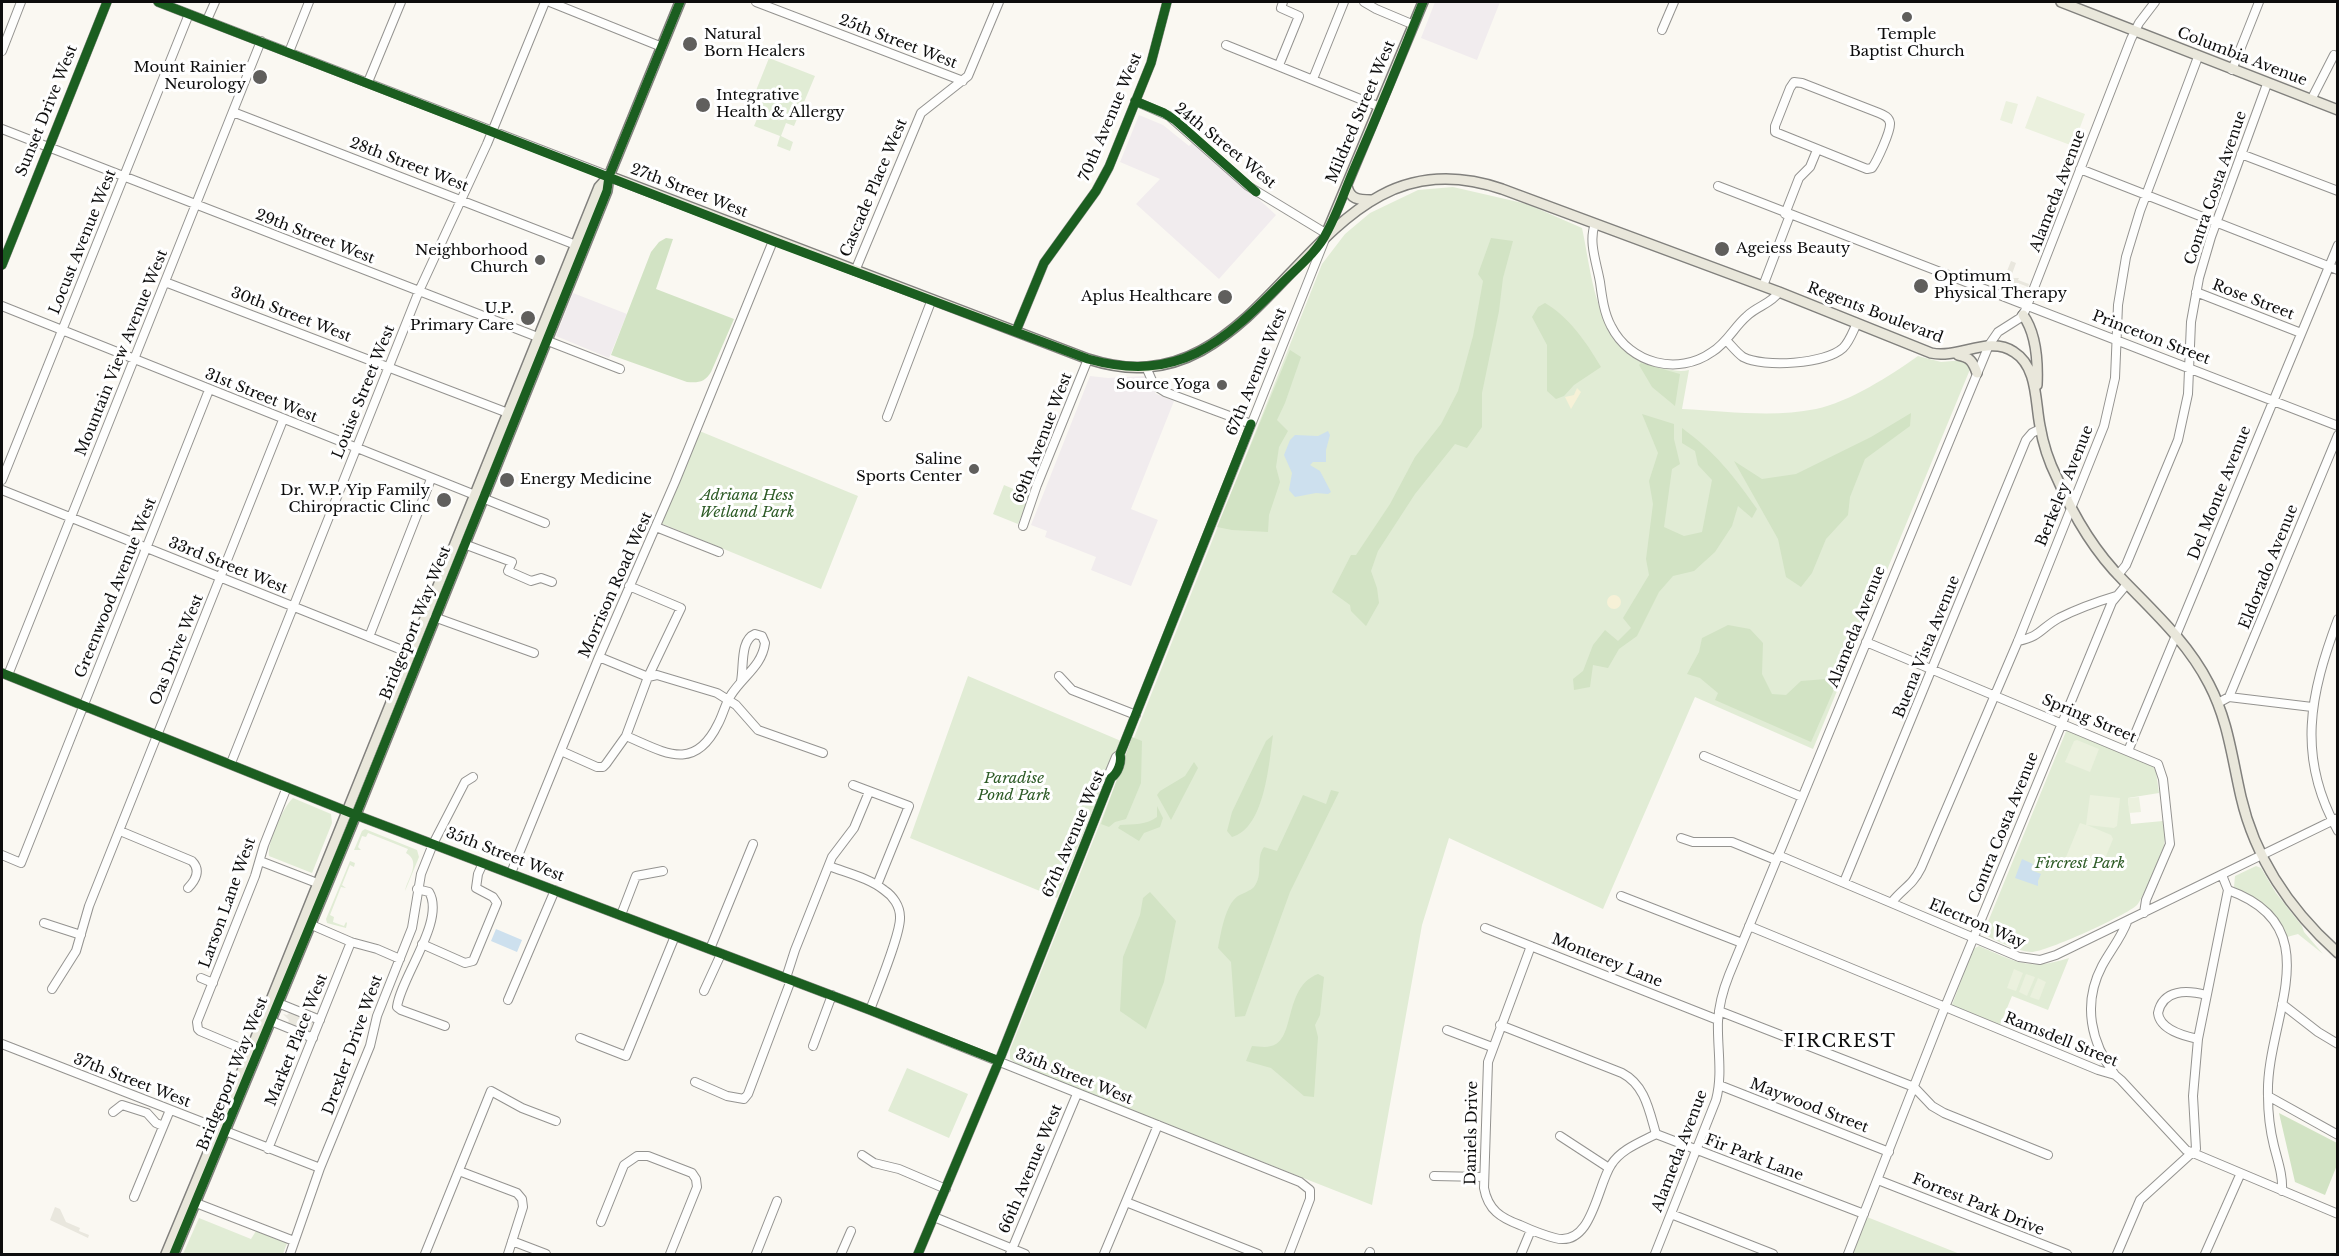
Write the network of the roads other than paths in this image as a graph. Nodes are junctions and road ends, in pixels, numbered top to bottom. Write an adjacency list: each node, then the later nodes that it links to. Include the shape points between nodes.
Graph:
1 (21, 2): 28 (street)
2 (107, 2): 45 (street, Sunset Drive West)
3 (158, 2): 20 (street, 27th Street West)
4 (215, 2): 21 (street)
5 (309, 2): 29 (street)
6 (401, 2): 36 (street)
7 (548, 2): 27 (street); 44 (street, Louise Street West)
8 (680, 2): 27 (main road, Bridgeport Way West)
9 (756, 2): 35 (street, 25th Street West)
10 (999, 2): 35 (street, Cascade Place West, via 975,63)
11 (1167, 2): 39 (street, 70th Avenue West)
12 (1283, 2): 32 (street, via 1281,8 1299,16)
13 (1344, 2): 34 (street)
14 (1364, 2): 22 (street)
15 (1423, 2): 22 (main road, Mildred Street West)
16 (1674, 2): 23 (street)
17 (2065, 2): 24 (main road, Columbia Avenue)
18 (2155, 2): 24 (street, Alameda Avenue)
19 (2259, 2): 33 (street)
20 (189, 14): 21 (street, 27th Street West); 50 (street, Locust Avenue West)
21 (207, 20): 25 (street, 27th Street West)
22 (1414, 25): 40 (main road, Mildred Street West)
23 (1662, 30)
24 (2135, 30): 31 (main road, Columbia Avenue); 48 (street, Alameda Avenue)
25 (261, 41): 29 (street, 27th Street West); 42 (street, Mountain View Avenue West)
26 (1226, 45): 32 (street)
27 (662, 47): 49 (main road, Bridgeport Way West)
28 (2, 51)
29 (289, 52): 36 (street, 27th Street West)
30 (2334, 55): 38 (street)
31 (2198, 57): 33 (main road, Columbia Avenue); 54 (street, Berkeley Avenue)
32 (1279, 65): 34 (street)
33 (2232, 70): 37 (main road, Columbia Avenue)
34 (1313, 79): 40 (street)
35 (963, 81): 68 (street, Cascade Place West, via 921,113)
36 (368, 82): 44 (street, 27th Street West)
37 (2267, 84): 38 (main road, Columbia Avenue); 47 (street, Contra Costa Avenue)
38 (2311, 100): 41 (main road, Columbia Avenue)
39 (1136, 101): 61 (street, 24th Street West, via 1169,116 1256,192); 80 (street, 70th Avenue West, via 1101,183 1044,263)
40 (1380, 107): 51 (main road, Mildred Street West)
41 (2337, 110)
42 (233, 112): 55 (street, 28th Street West); 57 (street, Mountain View Avenue West)
43 (2, 129): 45 (street, 29th Street West)
44 (492, 130): 49 (street, 27th Street West); 55 (street, Louise Street West)
45 (48, 148): 50 (street, 29th Street West); 65 (street, Sunset Drive West)
46 (1816, 150): 46 (street, via 1774,131 1794,82 1879,113 1889,121 1871,169); 58 (street, via 1810,167 1799,178)
47 (2241, 154): 53 (street); 59 (street, Contra Costa Avenue)
48 (2080, 169): 54 (street); 75 (street, Alameda Avenue)
49 (609, 176): 62 (main road, 27th Street West); 63 (main road, Bridgeport Way West, via 599,187); 82 (main road, Bridgeport Way West, via 607,191)
50 (123, 178): 57 (street, 29th Street West); 79 (street, Locust Avenue West)
51 (1347, 186): 56 (main road, via 1355,199); 61 (main road, Mildred Street West)
52 (1718, 186): 58 (street, Princeton Street)
53 (2337, 191)
54 (2146, 196): 59 (street); 83 (street, Berkeley Avenue, via 2122,273)
55 (460, 200): 63 (street, 28th Street West); 71 (street, Louise Street West)
56 (1371, 200): 60 (main road, Regents Boulevard, via 1405,185 1440,179 1465,180 1502,189); 61 (main road, Regents Boulevard)
57 (195, 206): 69 (street, Mountain View Avenue West); 71 (street, 29th Street West)
58 (1788, 214): 70 (street); 75 (street, Princeton Street)
59 (2216, 223): 66 (street); 73 (street, Contra Costa Avenue)
60 (1595, 224): 70 (main road, Regents Boulevard); 84 (street, via 1592,239 1604,308 1610,326 1625,345 1640,357 1663,365 1699,359)
61 (1327, 234): 91 (main road, Regents Boulevard, via 1223,338 1183,359); 100 (street, 67th Avenue West)
62 (773, 241): 68 (main road, 27th Street West); 113 (street, Morrison Road West)
63 (576, 245): 82 (main road, Bridgeport Way West)
64 (2337, 245): 66 (street, Del Monte Avenue)
65 (2, 265)
66 (2329, 266): 67 (street); 81 (street, Del Monte Avenue)
67 (2337, 270)
68 (855, 271): 74 (main road, 27th Street West)
69 (165, 282): 88 (street, Mountain View Avenue West); 89 (street, 30th Street West)
70 (1763, 286): 72 (main road, Regents Boulevard)
71 (419, 291): 82 (street, 29th Street West); 89 (street, Louise Street West)
72 (1779, 292): 78 (main road, Regents Boulevard); 84 (street, via 1774,300 1748,315)
73 (2196, 292): 81 (street, Rose Street); 90 (street, Contra Costa Avenue)
74 (932, 299): 80 (main road, 27th Street West); 98 (street)
75 (2027, 305): 77 (street, Alameda Avenue); 83 (street, Princeton Street)
76 (2, 306): 79 (street, 31st Street West)
77 (2023, 315): 85 (street, Alameda Avenue, via 1998,332); 96 (main road, via 2036,358)
78 (1857, 323): 84 (street, via 1842,349 1800,362 1745,358); 86 (main road, Regents Boulevard, via 1931,353)
79 (62, 330): 88 (street, 31st Street West); 106 (street, Locust Avenue West)
80 (1016, 331): 87 (main road, 27th Street West)
81 (2301, 333): 95 (street, Del Monte Avenue)
82 (543, 339): 92 (street, 29th Street West); 97 (main road, Bridgeport Way West); 108 (main road, Bridgeport Way West)
83 (2116, 339): 90 (street, Princeton Street); 109 (street, Berkeley Avenue, via 2109,408)
84 (1726, 340)
85 (1989, 345): 86 (main road, Regents Boulevard); 93 (street, Alameda Avenue); 96 (main road, via 2002,346 2024,360 2032,377)
86 (1953, 354): 93 (main road, via 1973,361)
87 (1088, 359): 91 (main road, 27th Street West); 112 (street, 69th Avenue West)
88 (134, 360): 94 (street, 31st Street West); 110 (street, Mountain View Avenue West)
89 (388, 366): 97 (street, 30th Street West); 104 (street, Louise Street West)
90 (2189, 367): 95 (street, Princeton Street); 117 (street, Contra Costa Avenue, via 2186,406 2174,452 2126,566)
91 (1146, 368): 100 (street, via 1154,385 1165,392)
92 (620, 369)
93 (1977, 373): 129 (street, Alameda Avenue)
94 (209, 390): 99 (street, 31st Street West); 115 (street, Greenwood Avenue West)
95 (2273, 399): 101 (street, Princeton Street); 126 (street, Del Monte Avenue)
96 (2036, 408): 102 (main road)
97 (508, 413): 108 (main road, Bridgeport Way West)
98 (887, 417)
99 (283, 420): 104 (street, 31st Street West); 118 (street, Oas Drive West)
100 (1251, 424): 146 (street, 67th Avenue West)
101 (2337, 426)
102 (2040, 429): 109 (main road, via 2050,463); 135 (street, Buena Vista Avenue, via 2026,440)
103 (2337, 435): 141 (street, Eldorado Avenue)
104 (356, 449): 105 (street, 31st Street West); 123 (street, Louise Street West)
105 (430, 479): 108 (street, 31st Street West); 127 (street)
106 (2, 480)
107 (2, 490): 110 (street, 33rd Street West)
108 (478, 498): 111 (street, 31st Street West); 114 (main road, Bridgeport Way West); 133 (main road, Bridgeport Way West)
109 (2072, 509): 117 (main road); 128 (street, Berkeley Avenue)
110 (71, 517): 115 (street, 33rd Street West); 136 (street, Mountain View Avenue West)
111 (545, 524)
112 (1023, 526)
113 (656, 527): 116 (street); 121 (street, Morrison Road West)
114 (464, 544): 119 (street, via 512,562 508,571 524,578); 124 (main road, Bridgeport Way West)
115 (147, 548): 118 (street, 33rd Street West); 144 (street, Greenwood Avenue West)
116 (719, 552)
117 (2118, 575): 120 (main road)
118 (220, 577): 123 (street, 33rd Street West); 148 (street, Oas Drive West)
119 (552, 582)
120 (2127, 584): 122 (street, Contra Costa Avenue); 126 (main road)
121 (629, 586): 134 (street, Morrison Road West); 137 (street, via 681,608)
122 (2116, 596): 128 (street, via 2074,610 2032,639); 147 (street, Contra Costa Avenue)
123 (294, 607): 127 (street, 33rd Street West); 154 (street, Louise Street West)
124 (434, 617): 132 (street); 160 (main road, Bridgeport Way West)
125 (2337, 619): 130 (street)
126 (2176, 635): 143 (main road, via 2199,666); 151 (street, Del Monte Avenue)
127 (369, 637): 133 (street, 33rd Street West)
128 (2018, 641): 140 (street, Berkeley Avenue)
129 (1866, 642): 135 (street, Spring Street); 159 (street, Alameda Avenue)
130 (2329, 643): 131 (street); 145 (street)
131 (2337, 646)
132 (534, 653)
133 (412, 654): 160 (main road, Bridgeport Way West)
134 (599, 657): 137 (street); 150 (street, Morrison Road West)
135 (1932, 670): 140 (street, Spring Street); 176 (street, Buena Vista Avenue)
136 (5, 674): 144 (street, 35th Street West)
137 (648, 676): 142 (street, via 657,675); 149 (street)
138 (1059, 676): 146 (street, via 1079,694)
139 (741, 681): 139 (street, via 759,663 765,647 764,639 755,634 745,646); 142 (street)
140 (1995, 695): 147 (street, Spring Street); 184 (street, Berkeley Avenue, via 1915,881)
141 (2229, 697): 143 (street); 145 (street)
142 (728, 699): 149 (street, via 708,741 692,754 669,754); 152 (street, via 758,730)
143 (2218, 703): 168 (main road, via 2247,819)
144 (83, 705): 148 (street, 35th Street West); 167 (street, Greenwood Avenue West, via 21,862)
145 (2312, 707): 161 (street, via 2315,770 2324,804)
146 (1136, 715): 232 (street, 67th Avenue West, via 1120,754 1122,759 1111,778)
147 (2062, 723): 151 (street, Spring Street); 194 (street, Contra Costa Avenue)
148 (158, 734): 154 (street, 35th Street West); 162 (street, Oas Drive West)
149 (626, 736): 150 (street, via 600,768)
150 (561, 751): 174 (street, Morrison Road West)
151 (2128, 751): 185 (street, Spring Street, via 2160,767 2170,844)
152 (823, 753)
153 (1704, 756): 159 (street)
154 (231, 763): 157 (street, 35th Street West)
155 (472, 777): 165 (street, Drexler Drive West, via 465,782)
156 (853, 785): 158 (street)
157 (287, 787): 160 (street, 35th Street West); 170 (street, Larson Lane West)
158 (869, 792): 172 (street, via 854,828); 178 (street, via 909,806)
159 (1802, 797): 169 (street, Alameda Avenue)
160 (352, 813): 165 (street, 35th Street West); 177 (main road, Bridgeport Way West); 189 (main road, Bridgeport Way West)
161 (2335, 820): 163 (street); 168 (street, Electron Way)
162 (120, 831): 179 (street, via 192,861 197,874); 192 (street, Oas Drive West)
163 (2337, 831)
164 (1681, 838): 169 (street, Electron Way, via 1693,842 1732,842)
165 (433, 844): 171 (street, 35th Street West); 180 (street, Drexler Drive West)
166 (753, 844): 199 (street)
167 (2, 855)
168 (2262, 856): 175 (street, Electron Way); 200 (main road, via 2288,900)
169 (1777, 857): 176 (street, Electron Way); 190 (street, Alameda Avenue)
170 (260, 861): 177 (street); 205 (street, Larson Lane West)
171 (483, 863): 174 (street, 35th Street West); 197 (street, via 476,888 497,903 474,958 469,963)
172 (829, 866): 178 (street); 204 (street, via 795,950)
173 (663, 871): 186 (street, via 636,876)
174 (511, 873): 181 (street, 35th Street West)
175 (2222, 875): 182 (street); 185 (street, Electron Way)
176 (1844, 882): 184 (street, Electron Way)
177 (317, 883): 189 (main road, Bridgeport Way West)
178 (877, 885): 216 (street, via 892,897 900,916)
179 (189, 888)
180 (417, 889): 197 (street, via 432,897 431,919); 202 (street, Drexler Drive West, via 414,921)
181 (555, 890): 186 (street, 35th Street West); 212 (street)
182 (2229, 890): 211 (street); 214 (street, via 2264,909 2284,940 2288,972)
183 (1621, 896): 196 (street)
184 (1892, 902): 194 (street, Electron Way)
185 (2144, 913): 188 (street, Electron Way)
186 (621, 915): 193 (street, 35th Street West)
187 (44, 922): 192 (street)
188 (2127, 922): 194 (street, Electron Way, via 2040,960 2019,957); 233 (street, via 2098,975 2091,1005 2092,1028 2099,1049)
189 (307, 923): 195 (street); 213 (main road, Bridgeport Way West); 231 (main road, Bridgeport Way West)
190 (1749, 926): 196 (street, Alameda Avenue); 215 (street, Ramsdell Street)
191 (1485, 928): 198 (street, Monterey Lane)
192 (81, 935): 207 (street, Oas Drive West)
193 (675, 936): 199 (street, 35th Street West); 225 (street, via 626,1056)
194 (1973, 937): 215 (street, Contra Costa Avenue)
195 (351, 942): 202 (street); 218 (street, Market Place West)
196 (1742, 943): 217 (street, Alameda Avenue)
197 (422, 944): 208 (street)
198 (1532, 946): 219 (street, Monterey Lane); 221 (street, Daniels Drive)
199 (710, 949): 201 (street, 35th Street West)
200 (2337, 952)
201 (721, 954): 204 (street, 35th Street West); 209 (street)
202 (400, 959): 206 (street, Drexler Drive West)
203 (201, 978): 205 (street)
204 (789, 979): 210 (street, 35th Street West); 234 (street, via 744,1099)
205 (213, 983): 231 (street, Larson Lane West, via 197,1022 198,1029)
206 (390, 984): 208 (street); 254 (street, Drexler Drive West, via 376,1016 370,1046)
207 (52, 988)
208 (403, 989): 222 (street, via 396,1004 398,1009)
209 (704, 991)
210 (832, 995): 216 (street, 35th Street West); 229 (street)
211 (2206, 995): 226 (street); 226 (street, via 2177,993 2164,1000 2158,1012 2169,1029)
212 (508, 1000)
213 (279, 1003): 218 (street); 220 (main road, Bridgeport Way West)
214 (2282, 1004): 228 (street); 238 (street, via 2270,1059)
215 (1945, 1007): 233 (street, Ramsdell Street); 236 (street, Contra Costa Avenue)
216 (870, 1010): 232 (street, 35th Street West)
217 (1719, 1011): 219 (street, Alameda Avenue); 236 (street)
218 (320, 1020): 224 (street, Market Place West)
219 (1718, 1020): 235 (street, Alameda Avenue)
220 (271, 1021): 224 (street); 244 (main road, Bridgeport Way West)
221 (1500, 1025): 230 (street, Daniels Drive); 245 (street, via 1631,1079 1644,1096)
222 (445, 1026)
223 (1447, 1030): 230 (street)
224 (313, 1038): 248 (street, Market Place West)
225 (580, 1038)
226 (2198, 1039): 251 (street, via 2193,1096 2197,1145)
227 (2, 1044): 240 (street, 37th Street West)
228 (2337, 1044)
229 (813, 1046)
230 (1492, 1047): 259 (street, Daniels Drive, via 1487,1070)
231 (250, 1052): 244 (main road, Bridgeport Way West)
232 (999, 1061): 237 (street, 35th Street West); 261 (street, 67th Avenue West)
233 (2115, 1075): 251 (street, Ramsdell Street, via 2183,1148)
234 (694, 1082)
235 (1719, 1085): 249 (street, Alameda Avenue); 250 (street, Maywood Street)
236 (1914, 1087): 250 (street, Contra Costa Avenue); 253 (street, via 1944,1113)
237 (1077, 1094): 242 (street, 35th Street West); 276 (street, 66th Avenue West)
238 (2268, 1096): 246 (street); 262 (street)
239 (127, 1108): 243 (street, via 147,1113)
240 (170, 1110): 243 (street); 244 (street, 37th Street West)
241 (556, 1121): 256 (street, via 490,1091)
242 (1158, 1125): 265 (street); 290 (street, 35th Street West, via 1300,1182 1310,1190 1309,1207)
243 (163, 1126): 263 (street)
244 (222, 1131): 248 (street, 37th Street West); 266 (main road, Bridgeport Way West); 277 (main road, Bridgeport Way West)
245 (1656, 1134): 249 (street, Fir Park Lane); 255 (street, Daniels Drive, via 1625,1151)
246 (2337, 1135)
247 (1560, 1136): 255 (street)
248 (268, 1149): 254 (street, 37th Street West)
249 (1696, 1150): 267 (street, Alameda Avenue); 268 (street, Fir Park Lane)
250 (1889, 1152): 260 (street, Contra Costa Avenue)
251 (2193, 1153): 257 (street, Ramsdell Street); 296 (street, via 2140,1200)
252 (862, 1155): 261 (street)
253 (2048, 1155)
254 (320, 1168): 274 (street, Drexler Drive West)
255 (1610, 1168): 272 (street, Daniels Drive, via 1580,1233 1557,1239)
256 (459, 1171): 275 (street, via 516,1193 523,1203); 280 (street)
257 (2240, 1174): 262 (street, Ramsdell Street); 297 (street)
258 (1434, 1176): 259 (street)
259 (1484, 1177): 272 (street, Daniels Drive, via 1485,1195 1494,1211)
260 (1878, 1180): 268 (street, Contra Costa Avenue); 295 (street, Forrest Park Drive)
261 (946, 1190): 270 (street, 67th Avenue West)
262 (2282, 1191): 269 (street, Ramsdell Street)
263 (134, 1197)
264 (777, 1201): 284 (street)
265 (1126, 1202): 288 (street); 289 (street)
266 (196, 1203): 274 (street); 278 (main road, Bridgeport Way West)
267 (1671, 1214): 292 (street, Alameda Avenue); 293 (street)
268 (1864, 1214): 294 (street, Contra Costa Avenue)
269 (2337, 1214)
270 (934, 1217): 276 (street); 286 (street, 67th Avenue West)
271 (602, 1222): 283 (street, via 624,1165 632,1158 648,1156 692,1173 696,1192)
272 (1531, 1230): 291 (street)
273 (851, 1231): 285 (street)
274 (294, 1241): 279 (street, Drexler Drive West)
275 (512, 1241): 281 (street); 282 (street)
276 (1011, 1252): 287 (street)
277 (166, 1254)
278 (174, 1254)
279 (290, 1254)
280 (425, 1254)
281 (508, 1254)
282 (546, 1254)
283 (670, 1254)
284 (756, 1254)
285 (841, 1254)
286 (918, 1254)
287 (1025, 1254)
288 (1104, 1254)
289 (1258, 1254)
290 (1289, 1254)
291 (1521, 1254)
292 (1655, 1254)
293 (1773, 1254)
294 (1848, 1254)
295 (2067, 1254)
296 (2117, 1254)
297 (2205, 1254)

